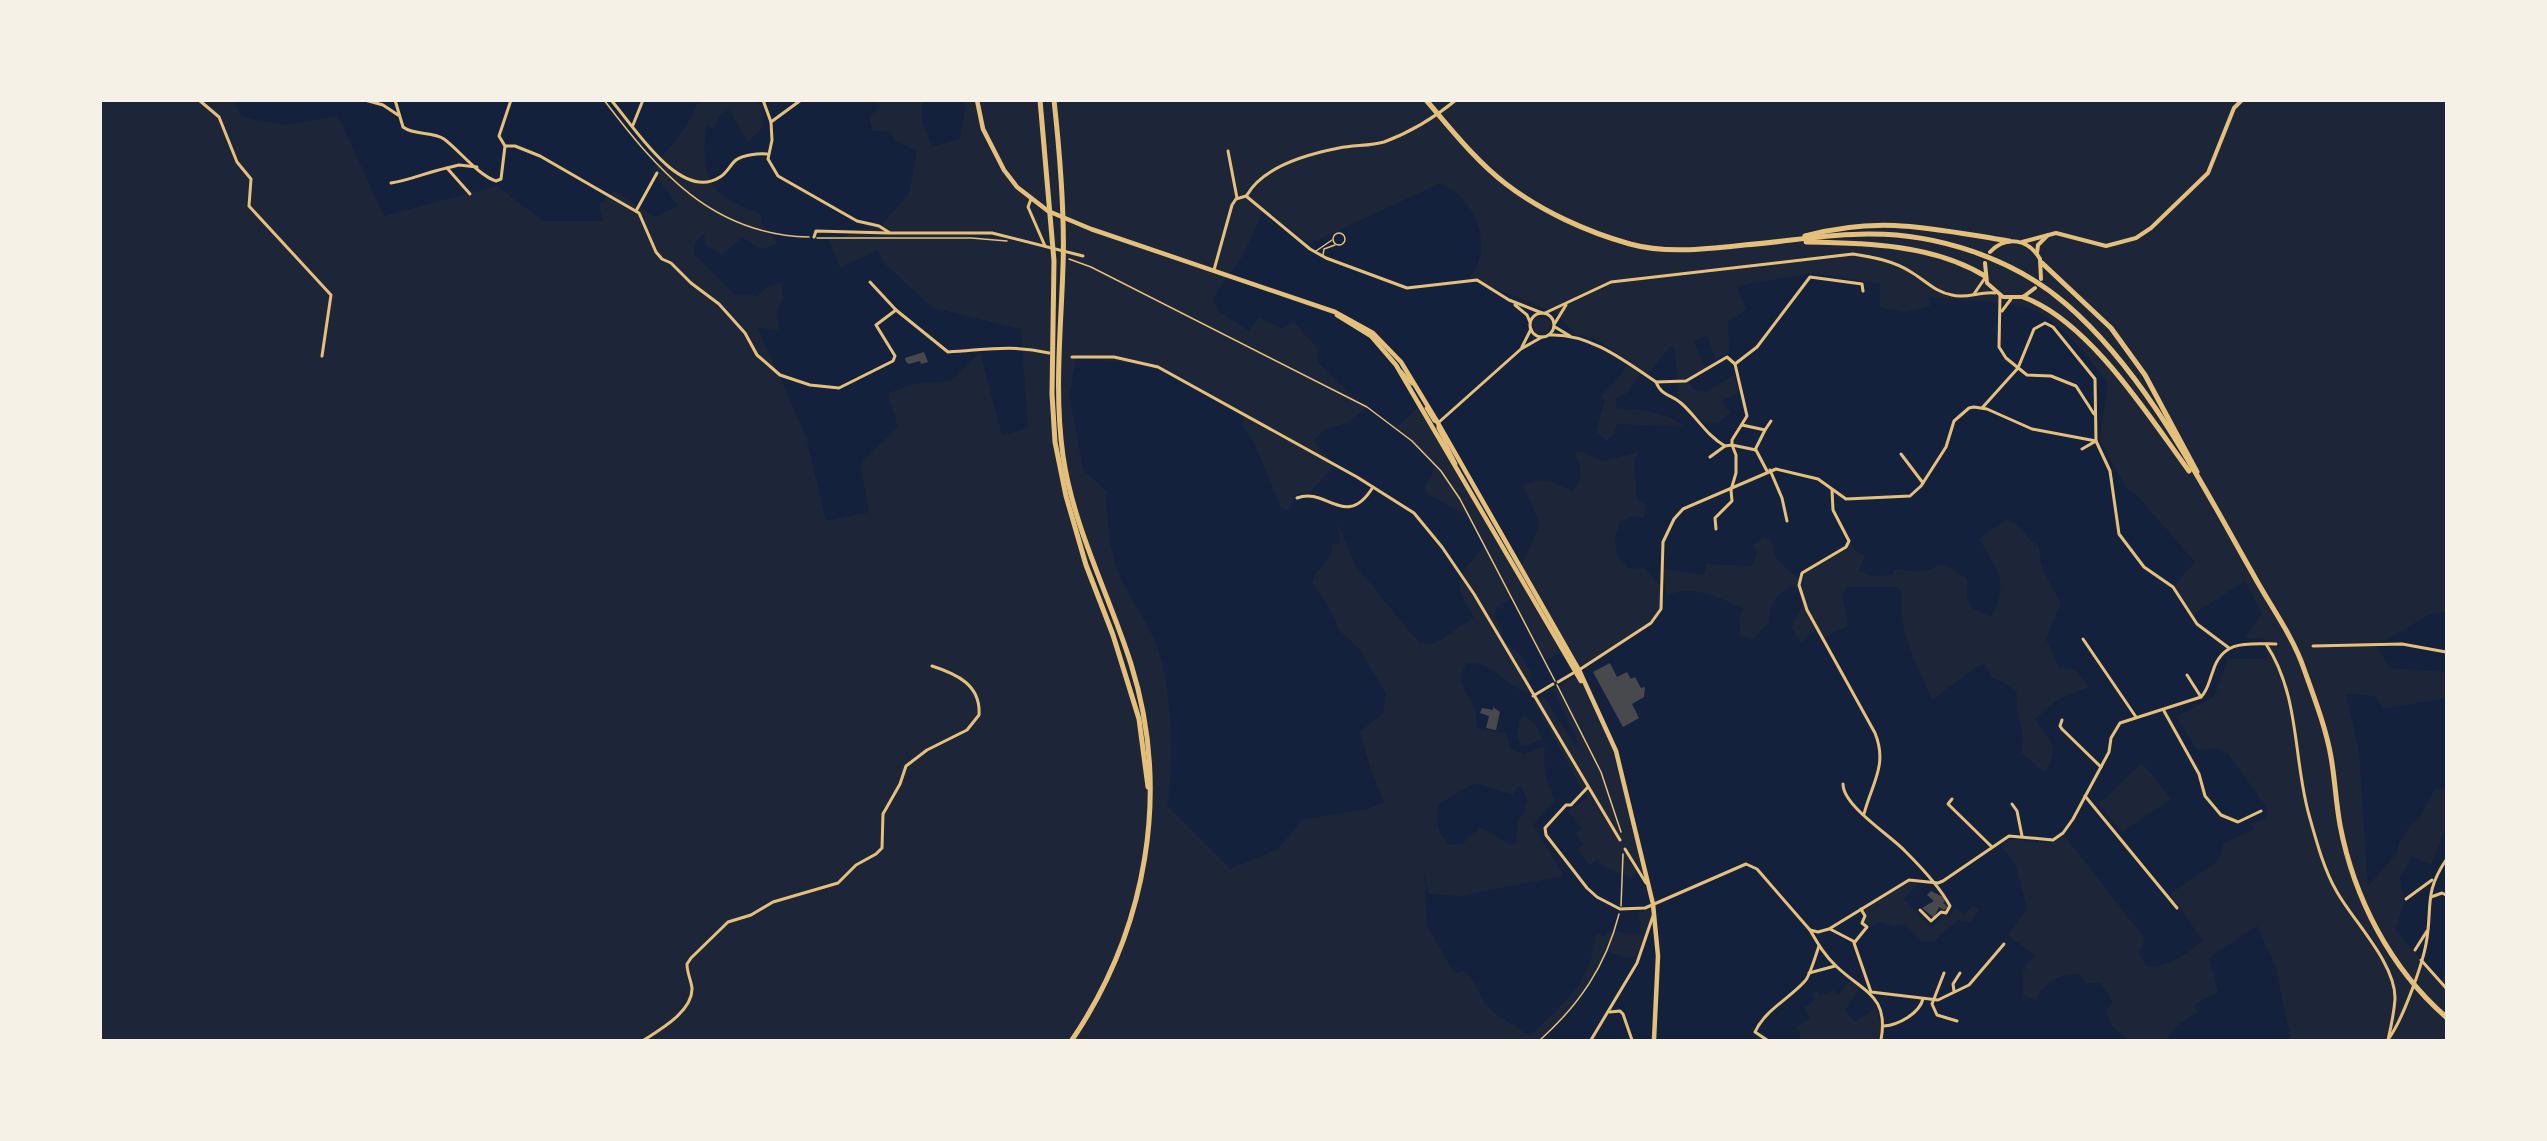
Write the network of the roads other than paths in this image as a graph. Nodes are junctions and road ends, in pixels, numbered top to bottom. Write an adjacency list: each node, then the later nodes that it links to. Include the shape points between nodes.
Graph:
1 (199, 100): 70 (street, via 219,117 237,162 250,179 249,206 331,295)
2 (365, 100): 15 (street, via 383,105)
3 (394, 100): 15 (street)
4 (511, 100): 18 (street, via 499,136)
5 (611, 100): 17 (street)
6 (643, 100): 17 (street)
7 (763, 100): 16 (street)
8 (801, 100): 16 (street)
9 (977, 100): 28 (main road, via 990,147 1017,187)
10 (1040, 100): 123 (highway, via 1054,261 1055,442 1086,565 1139,719)
11 (1054, 100): 123 (highway, via 1062,206 1057,359 1063,456 1086,549 1141,699 1150,770)
12 (1427, 101): 35 (highway, via 1505,183 1578,225 1632,245 1695,250)
13 (1455, 101): 26 (street, via 1418,127 1383,142 1339,148 1291,163 1266,176)
14 (2241, 101): 31 (street, via 2234,108 2208,173 2151,228 2136,238 2106,246)
15 (398, 116): 21 (street, via 407,130 444,139)
16 (771, 122): 20 (street)
17 (633, 125): 20 (street, via 664,166 691,181 708,183 719,178 739,158)
18 (505, 146): 21 (street, via 499,181 491,180); 29 (street, via 540,156)
19 (1228, 151): 27 (street)
20 (768, 154): 30 (street, via 778,176 857,221)
21 (477, 167): 22 (street)
22 (447, 168): 24 (street); 25 (street)
23 (657, 173): 29 (street)
24 (391, 183)
25 (470, 194)
26 (1246, 196): 27 (street); 39 (street)
27 (1237, 198): 46 (street)
28 (1031, 200): 38 (street, via 1028,207); 46 (main road, via 1091,229)
29 (636, 211): 60 (street, via 662,259 719,304 770,368 790,380 838,388 893,361 895,356 876,327)
30 (890, 232): 32 (street, via 816,231); 38 (street, via 992,233)
31 (2051, 234): 36 (street); 41 (street, via 2041,241)
32 (814, 237)
33 (1333, 239): 37 (lane); 37 (lane, via 1338,233 1345,236 1344,244); 39 (lane)
34 (2009, 241): 35 (highway, via 1942,228 1887,224 1832,229); 36 (street); 40 (street)
35 (1786, 242): 47 (highway, via 1902,247 1960,263); 96 (highway, via 1844,235 1904,235 1972,252 2034,281 2102,336 2137,380)
36 (2022, 242): 41 (street)
37 (1335, 245): 43 (lane, via 1324,249)
38 (1045, 246): 42 (street)
39 (1315, 252): 43 (street)
40 (1990, 252)
41 (2037, 254): 45 (street)
42 (1083, 256)
43 (1323, 256): 57 (street, via 1407,288 1477,280)
44 (1985, 263): 47 (street)
45 (2042, 263): 48 (street); 96 (highway, via 2111,328 2145,375)
46 (1213, 271): 59 (main road)
47 (1985, 277): 52 (street); 53 (street, via 1978,291)
48 (2040, 279)
49 (870, 282): 60 (street)
50 (2035, 288): 55 (street)
51 (1863, 291): 72 (street, via 1862,284 1810,277 1757,347)
52 (1995, 293): 53 (street); 54 (street)
53 (1970, 295): 58 (street, via 1943,293 1902,268 1875,257 1852,254 1611,282)
54 (2000, 296): 56 (street); 62 (street)
55 (2023, 297): 56 (street); 96 (highway, via 2052,312 2091,346 2128,388)
56 (2011, 299): 62 (street)
57 (1509, 300): 61 (street); 63 (street, via 1527,315)
58 (1569, 302): 61 (street); 64 (street)
59 (1309, 303): 73 (main road, via 1371,336); 79 (main road, via 1373,333 1401,362)
60 (896, 310): 69 (street, via 948,352 984,347)
61 (1543, 313): 63 (street, via 1533,318); 64 (street, via 1552,317)
62 (2000, 315): 74 (street, via 1999,347)
63 (1531, 326): 66 (street, via 1534,334); 68 (street)
64 (1554, 326): 65 (street); 67 (street)
65 (1550, 335): 66 (street); 67 (street)
66 (1542, 337): 68 (street)
67 (1580, 340): 75 (street, via 1603,348)
68 (1521, 349): 79 (street)
69 (1049, 353)
70 (322, 356)
71 (1072, 357): 92 (street, via 1114,357 1158,367)
72 (1735, 364): 75 (street, via 1727,357 1686,381); 80 (street, via 1747,416)
73 (1396, 365): 79 (street); 89 (main road)
74 (2018, 368): 76 (street); 77 (street, via 2027,375 2051,376 2076,386); 77 (street, via 2034,328 2045,323 2053,327 2095,380)
75 (1656, 382): 84 (street, via 1665,395 1682,404 1710,436)
76 (1982, 408): 82 (street, via 2032,429); 91 (street, via 1969,408 1954,421 1946,447)
77 (2094, 416): 82 (street)
78 (1771, 421): 81 (street)
79 (1438, 423): 89 (street); 106 (main road)
80 (1742, 425): 81 (street); 83 (street)
81 (1765, 430): 86 (street)
82 (2096, 441): 85 (street); 103 (street, via 2110,471 2119,534 2144,567 2173,587 2197,624)
83 (1732, 445): 84 (street); 86 (street); 94 (street, via 1736,473)
84 (1725, 446): 88 (street)
85 (2082, 449)
86 (1755, 450): 90 (street)
87 (1901, 454): 91 (street)
88 (1710, 457)
89 (1457, 466): 106 (main road)
90 (1768, 470): 93 (street, via 1811,477); 94 (street); 97 (street, via 1782,498)
91 (1923, 483): 93 (street, via 1910,496 1853,501)
92 (1373, 487): 95 (street, via 1364,502 1357,505 1339,506 1310,495); 110 (street, via 1414,513 1442,547)
93 (1831, 488): 122 (street, via 1833,510 1849,541 1846,547 1802,573 1798,585 1807,610 1882,750)
94 (1731, 490): 98 (street, via 1730,505 1714,518); 106 (street, via 1679,512 1663,542 1661,609 1651,623)
95 (1297, 498)
96 (2214, 506): 158 (highway, via 2302,663 2330,753 2350,869 2367,910 2408,976)
97 (1787, 521)
98 (1716, 529)
99 (2083, 639): 113 (street)
100 (2266, 644): 101 (street); 103 (street, via 2244,643); 161 (street, via 2284,680 2308,812 2336,891 2388,971 2395,998)
101 (2276, 644)
102 (2313, 646): 104 (street, via 2402,644)
103 (2229, 648): 111 (street, via 2215,665)
104 (2446, 652)
105 (932, 666): 162 (street, via 971,686 977,693 979,715 967,730 927,750 906,766 883,814 882,848 838,883 773,902 721,928 687,964 692,986 688,1003)
106 (1577, 671): 108 (street); 131 (main road, via 1616,751)
107 (2187, 675): 111 (street)
108 (1558, 682)
109 (1553, 684): 110 (street)
110 (1533, 696): 117 (street)
111 (2201, 697): 112 (street)
112 (2164, 711): 113 (street); 121 (street, via 2199,774 2205,796 2221,815 2238,822)
113 (2136, 717): 115 (street, via 2114,729)
114 (2062, 720): 115 (street, via 2062,729)
115 (2101, 767): 118 (street)
116 (1843, 784): 122 (street, via 1854,807)
117 (1587, 787): 125 (street); 135 (street, via 1545,828 1546,835 1597,897 1620,909)
118 (2085, 795): 124 (street, via 2073,819 2053,840); 136 (street)
119 (1952, 799): 126 (street, via 1948,804)
120 (2012, 804): 124 (street)
121 (2261, 811)
122 (1864, 814): 130 (street)
123 (1149, 822): 163 (highway, via 1146,858 1132,919 1096,1002)
124 (2022, 836): 126 (street, via 2009,836)
125 (1621, 839)
126 (1992, 847): 130 (street, via 1943,881)
127 (1624, 851): 131 (street)
128 (2446, 860): 129 (street)
129 (2434, 879): 133 (street); 134 (street)
130 (1932, 882): 137 (street, via 1909,880); 138 (street, via 1946,898 1949,910 1931,921)
131 (1649, 887): 135 (main road)
132 (2446, 896): 133 (street, via 2442,893)
133 (2430, 898): 142 (street)
134 (2406, 899)
135 (1653, 904): 139 (main road); 141 (street, via 1746,864 1758,869)
136 (2176, 908)
137 (1861, 909): 140 (street); 143 (street, via 1865,916 1862,923 1867,927)
138 (1920, 910)
139 (1654, 914): 157 (street, via 1637,963); 166 (main road, via 1658,956)
140 (1829, 929): 141 (street); 143 (street)
141 (1810, 930): 145 (street)
142 (2427, 931): 146 (street); 147 (street)
143 (1855, 942): 154 (street)
144 (2004, 944): 153 (street, via 1969,985)
145 (1819, 946): 148 (street); 151 (street)
146 (2415, 950)
147 (2421, 960): 152 (street); 161 (street, via 2397,1028)
148 (1835, 966): 151 (street); 154 (street, via 1857,986)
149 (1944, 973): 156 (street)
150 (1960, 973): 153 (street, via 1953,984)
151 (1809, 974): 167 (street, via 1756,1028 1755,1032)
152 (2446, 988)
153 (1954, 991): 156 (street)
154 (1871, 992): 155 (street); 160 (street, via 1878,1001)
155 (1923, 999): 156 (street); 160 (street, via 1918,1009 1899,1023)
156 (1934, 1001): 159 (street, via 1937,1015)
157 (1609, 1013): 164 (street); 165 (street, via 1614,1010 1623,1014)
158 (2446, 1017)
159 (1957, 1021)
160 (1884, 1026): 168 (street)
161 (2387, 1040)
162 (644, 1041)
163 (1072, 1041)
164 (1591, 1041)
165 (1632, 1041)
166 (1654, 1041)
167 (1767, 1041)
168 (1881, 1041)

